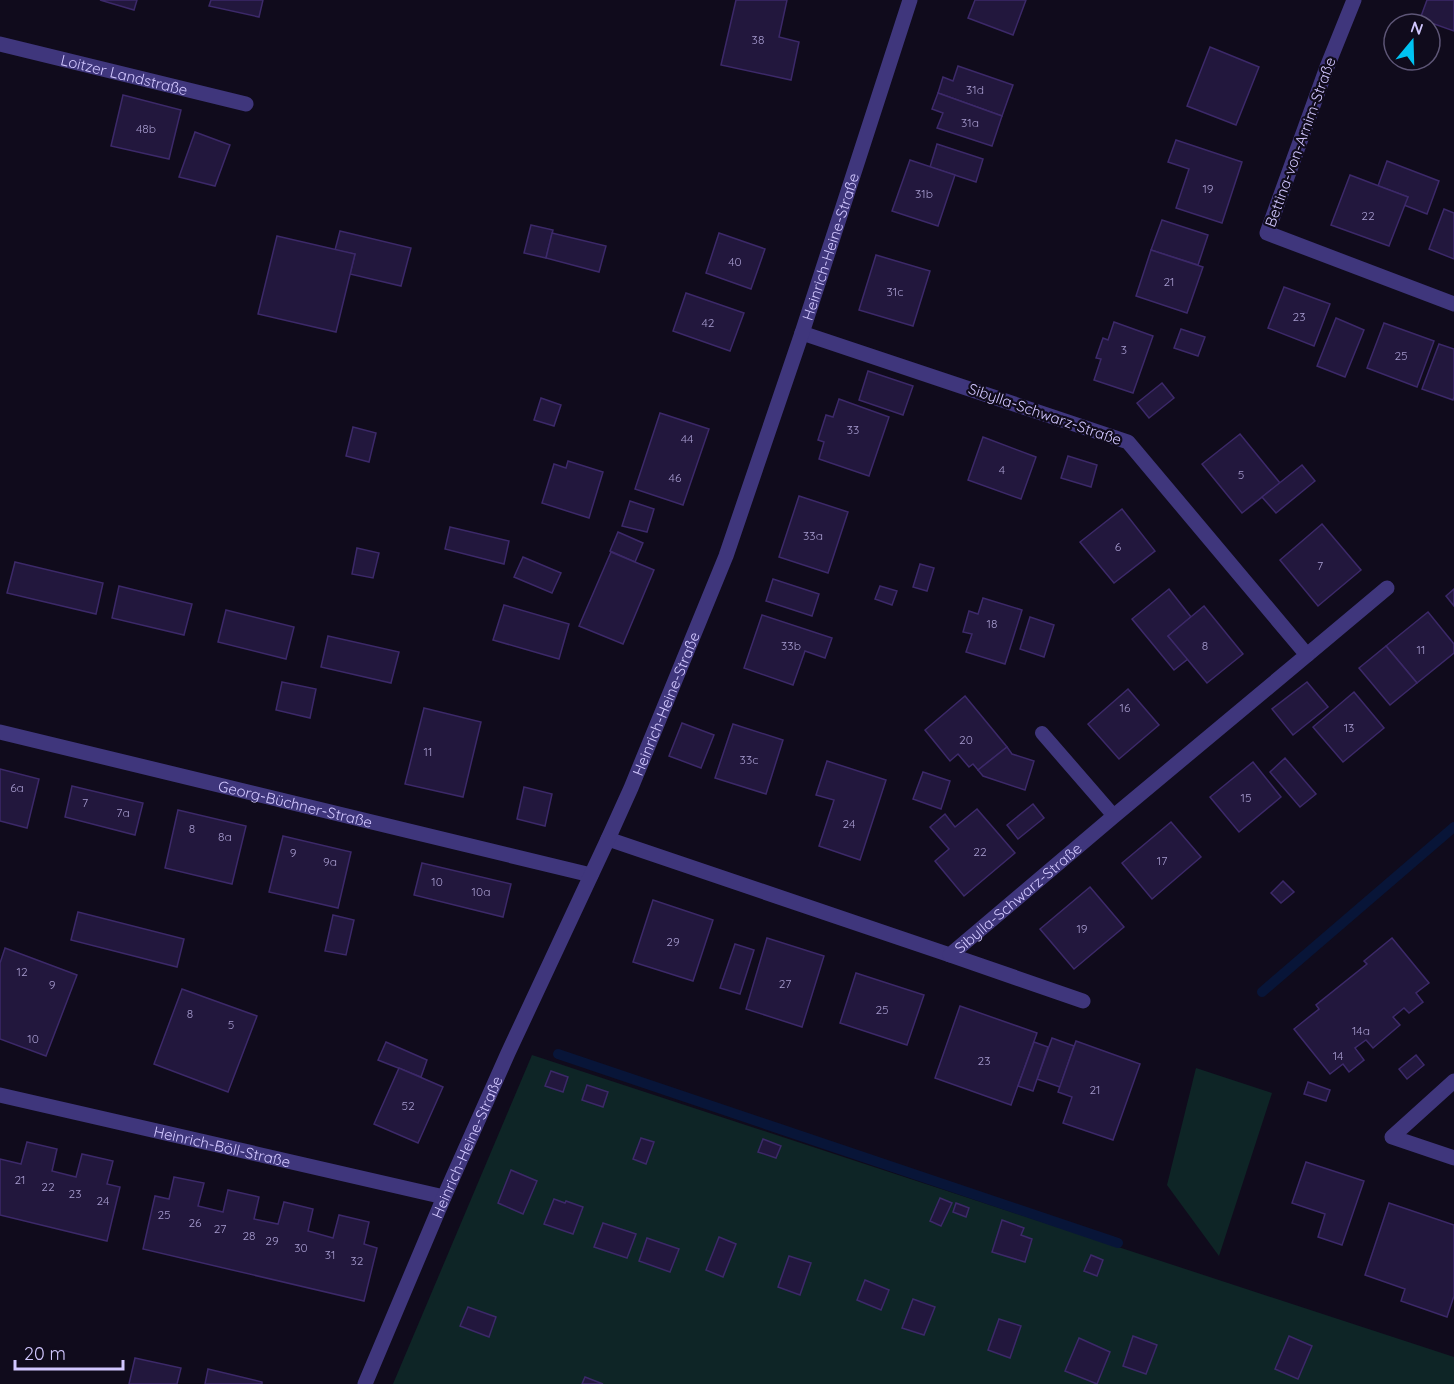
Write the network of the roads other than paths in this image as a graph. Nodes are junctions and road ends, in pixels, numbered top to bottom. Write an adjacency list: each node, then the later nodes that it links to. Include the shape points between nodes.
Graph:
1 (909, 0): 6 (street, Heinrich-Heine-Straße)
2 (1354, 0): 5 (street, Bettina-von-Arnim-Straße, via 1267,233)
3 (0, 44): 4 (street, Loitzer Landstraße)
4 (246, 104)
5 (1454, 304)
6 (802, 333): 8 (street, Sibylla-Schwarz-Straße, via 1128,442); 12 (street, Heinrich-Heine-Straße, via 726,556)
7 (1387, 588): 8 (street, Sibylla-Schwarz-Straße)
8 (1307, 655): 11 (street, Sibylla-Schwarz-Straße)
9 (0, 732): 13 (street, Georg-Büchner-Straße)
10 (1042, 733): 11 (lane)
11 (1114, 816): 14 (street, Sibylla-Schwarz-Straße)
12 (608, 839): 13 (street, Heinrich-Heine-Straße); 14 (street, Sibylla-Schwarz-Straße)
13 (591, 875): 19 (street, Heinrich-Heine-Straße)
14 (950, 955): 15 (street, Sibylla-Schwarz-Straße)
15 (1083, 1001)
16 (1454, 1081): 18 (street, via 1392,1137)
17 (0, 1095): 19 (street, Heinrich-Böll-Straße)
18 (1454, 1158)
19 (444, 1197): 20 (street, Heinrich-Heine-Straße)
20 (364, 1384)

